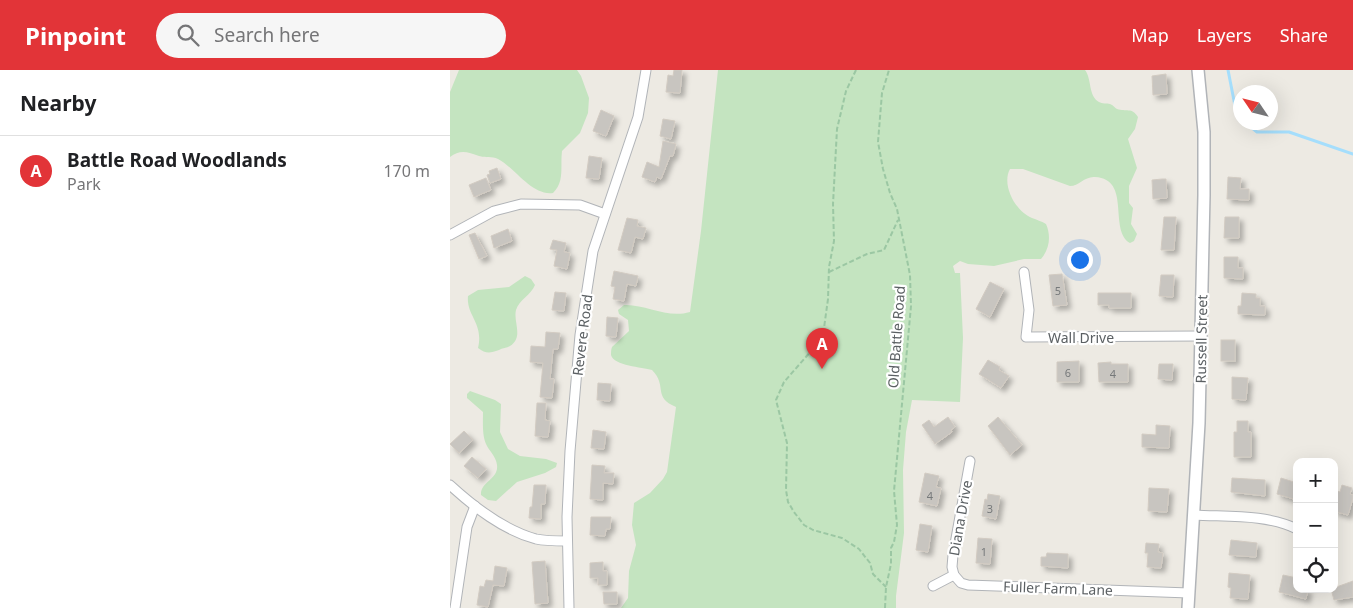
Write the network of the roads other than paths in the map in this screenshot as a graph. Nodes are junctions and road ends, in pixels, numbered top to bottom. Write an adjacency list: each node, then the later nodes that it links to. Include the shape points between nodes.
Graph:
1 (646, 70): 3 (street, Revere Road, via 638,118)
2 (1198, 70): 6 (street, Russell Street, via 1204,160)
3 (605, 214): 4 (street, via 580,205 522,204 494,211); 12 (street, Revere Road, via 591,260 580,335 570,451)
4 (450, 235)
5 (1024, 272): 6 (street, Wall Drive, via 1029,310 1026,337)
6 (1200, 336): 10 (street, Russell Street)
7 (970, 462): 13 (street, Diana Drive, via 952,561)
8 (450, 485): 9 (street)
9 (475, 506): 12 (street, via 528,536); 16 (street, via 467,528)
10 (1194, 515): 11 (street, via 1265,520); 15 (street, Russell Street)
11 (1293, 528)
12 (567, 541): 17 (street, Revere Road)
13 (954, 575): 14 (street); 15 (street, Fuller Farm Lane, via 968,586)
14 (933, 586)
15 (1189, 593): 18 (street, Russell Street)
16 (455, 608)
17 (570, 608)
18 (1188, 608)

